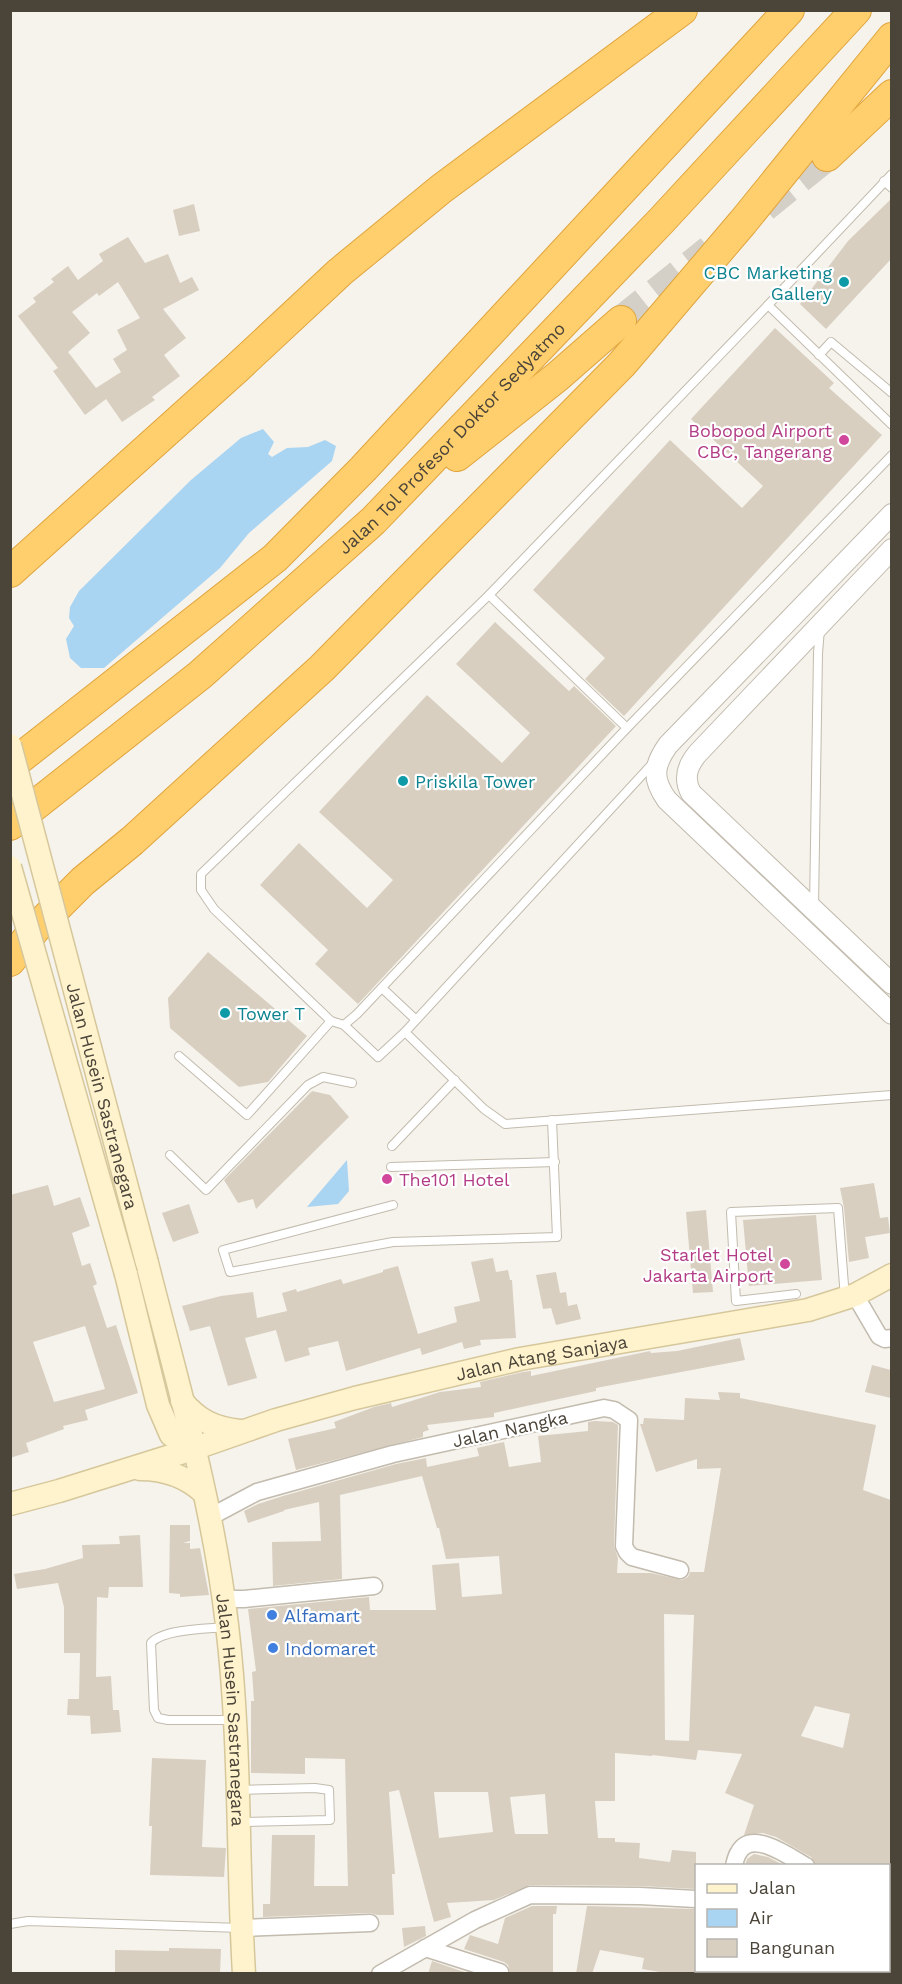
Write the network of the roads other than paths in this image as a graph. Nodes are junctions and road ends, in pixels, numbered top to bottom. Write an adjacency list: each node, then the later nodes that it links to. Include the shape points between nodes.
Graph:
1 (682, 10): 19 (highway, via 441,189 340,272)
2 (789, 10): 25 (highway, via 363,469 275,558)
3 (856, 10): 17 (highway, Jalan Tol Profesor Doktor Sedyatmo, via 661,221)
4 (891, 38): 29 (highway, via 622,364 322,668 83,881 35,929)
5 (891, 95): 6 (highway)
6 (827, 156)
7 (891, 174): 8 (lane)
8 (884, 181): 9 (lane); 10 (lane)
9 (891, 188)
10 (768, 304): 12 (lane); 20 (lane)
11 (621, 321): 17 (highway, via 557,377)
12 (819, 354): 13 (lane, via 831,342); 14 (lane)
13 (891, 393)
14 (891, 425)
15 (891, 455): 22 (lane)
16 (891, 514): 24 (street)
17 (373, 521): 26 (highway, Jalan Tol Profesor Doktor Sedyatmo, via 200,675)
18 (891, 549): 21 (street)
19 (10, 572)
20 (489, 595): 22 (lane); 34 (lane, via 201,874 201,890 214,909)
21 (821, 625): 28 (lane); 28 (street, via 698,753 686,777 691,793)
22 (627, 728): 31 (lane)
23 (10, 745): 52 (main road, Jalan Husein Sastranegara, bridge)
24 (659, 758): 32 (street, via 657,784 667,800); 33 (lane)
25 (10, 766)
26 (10, 825)
27 (10, 867): 54 (main road, Jalan Husein Sastranegara, bridge, via 126,1275 158,1406 171,1435)
28 (814, 910): 30 (street)
29 (10, 961)
30 (891, 984)
31 (381, 988): 33 (lane); 35 (lane)
32 (891, 1014)
33 (415, 1019): 36 (lane)
34 (331, 1021): 35 (lane); 37 (lane, via 247,1115)
35 (344, 1025): 36 (lane, via 378,1057)
36 (405, 1032): 38 (lane)
37 (179, 1056)
38 (455, 1080): 41 (lane, via 505,1124); 42 (lane)
39 (352, 1083): 43 (lane, via 323,1077 308,1085 206,1190)
40 (891, 1095): 41 (lane)
41 (552, 1120): 44 (lane)
42 (392, 1146)
43 (170, 1155)
44 (555, 1162): 45 (lane); 46 (lane, via 557,1237 393,1242 230,1272 223,1250)
45 (392, 1167)
46 (393, 1205)
47 (891, 1275): 49 (main road, Jalan Atang Sanjaya)
48 (796, 1294): 50 (lane)
49 (850, 1297): 50 (main road, Jalan Atang Sanjaya, via 808,1310); 50 (lane, via 838,1208 731,1212); 51 (street)
50 (737, 1312): 53 (main road, Jalan Atang Sanjaya, via 355,1398)
51 (881, 1332)
52 (182, 1401): 53 (main road, via 205,1422); 54 (main road, Jalan Husein Sastranegara)
53 (240, 1431): 54 (main road, Jalan Atang Sanjaya); 57 (main road, via 213,1460)
54 (193, 1449): 55 (main road); 57 (main road, Jalan Husein Sastranegara)
55 (129, 1468): 56 (main road); 57 (main road, via 179,1476 189,1481)
56 (10, 1504)
57 (207, 1504): 58 (street, Jalan Nangka, via 393,1454 604,1408 629,1420 624,1546 632,1557); 60 (main road, Jalan Husein Sastranegara)
58 (680, 1570)
59 (374, 1586): 60 (street)
60 (224, 1599): 61 (main road, Jalan Husein Sastranegara)
61 (228, 1627): 62 (main road, Jalan Husein Sastranegara); 62 (lane, via 165,1634 151,1643 154,1710 158,1718 168,1720)
62 (234, 1720): 63 (main road, Jalan Husein Sastranegara)
63 (238, 1790): 64 (main road, Jalan Husein Sastranegara); 64 (lane, via 329,1790 330,1820)
64 (240, 1822): 70 (main road, Jalan Husein Sastranegara)
65 (735, 1864): 66 (street, via 743,1847 755,1843)
66 (802, 1864)
67 (695, 1899): 71 (street, via 530,1895)
68 (370, 1923): 70 (street)
69 (10, 1924): 70 (lane, via 28,1921)
70 (241, 1928): 73 (main road, Jalan Husein Sastranegara)
71 (425, 1948): 72 (street); 74 (street)
72 (500, 1972)
73 (244, 1974)
74 (380, 1974)

